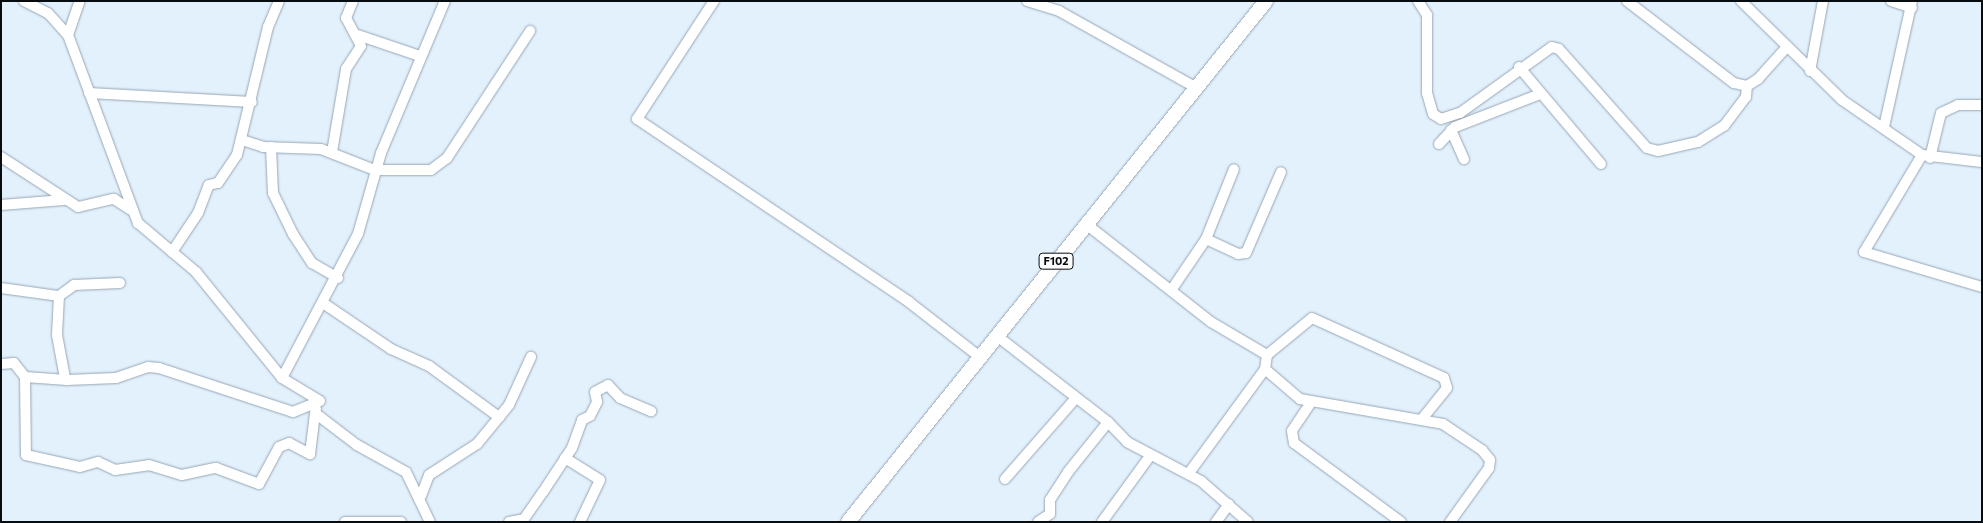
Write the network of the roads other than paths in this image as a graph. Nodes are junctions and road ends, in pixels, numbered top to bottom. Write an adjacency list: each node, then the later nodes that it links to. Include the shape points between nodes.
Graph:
1 (24, 1): 16 (street, via 48,13)
2 (80, 1): 16 (street)
3 (279, 1): 28 (street, via 268,27)
4 (353, 1): 17 (street, via 346,18)
5 (445, 1): 21 (street)
6 (714, 1): 60 (street, via 637,119 908,302)
7 (1027, 1): 25 (street, via 1060,11)
8 (1266, 1): 25 (main road, F102)
9 (1418, 1): 22 (street, via 1427,14 1427,93 1437,118 1460,113)
10 (1627, 1): 24 (street, via 1720,74)
11 (1741, 1): 20 (street)
12 (1823, 1): 23 (street)
13 (1891, 1): 14 (street)
14 (1912, 5): 30 (street)
15 (530, 31): 42 (street, via 439,167)
16 (68, 34): 26 (street)
17 (358, 35): 18 (street); 19 (street)
18 (381, 42): 19 (street); 21 (street)
19 (361, 46): 35 (street, via 346,69)
20 (1785, 49): 23 (street); 24 (street)
21 (420, 56): 42 (street)
22 (1519, 68): 24 (street, via 1552,47 1559,49 1646,148 1658,152 1698,142 1724,126 1746,97); 27 (street)
23 (1810, 71): 30 (street, via 1842,100)
24 (1747, 86)
25 (1197, 88): 47 (main road, F102)
26 (89, 93): 28 (street); 46 (street)
27 (1540, 94): 31 (street); 40 (street)
28 (252, 102): 32 (street)
29 (1982, 105): 37 (street, via 1958,105 1941,113)
30 (1884, 128): 37 (street)
31 (1450, 130): 33 (street); 38 (street)
32 (242, 140): 34 (street); 49 (street, via 222,178 209,185 198,213)
33 (1439, 144)
34 (271, 147): 35 (street); 50 (street, via 273,193 293,234 312,263)
35 (332, 152): 42 (street)
36 (1, 157): 44 (street)
37 (1926, 157): 39 (street); 52 (street, via 1864,252)
38 (1464, 159)
39 (1982, 162)
40 (1601, 164)
41 (1234, 169): 48 (street)
42 (375, 170): 50 (street, via 365,216)
43 (1281, 172): 48 (street, via 1246,253 1238,254)
44 (64, 200): 45 (street); 46 (street, via 78,207 114,199)
45 (1, 206)
46 (131, 210): 49 (street, via 138,223)
47 (1086, 224): 54 (street); 57 (main road, F102)
48 (1206, 239): 54 (street)
49 (172, 252): 65 (street, via 218,298)
50 (338, 278): 56 (street)
51 (120, 283): 55 (street, via 74,285)
52 (1982, 287)
53 (1, 288): 55 (street)
54 (1172, 289): 58 (street, via 1211,322)
55 (59, 296): 64 (street, via 57,335)
56 (323, 304): 65 (street); 71 (street, via 391,349 429,366)
57 (997, 336): 60 (main road, F102); 66 (street)
58 (1267, 355): 62 (street); 72 (street, via 1312,318 1444,378 1447,388)
59 (531, 357): 71 (street, via 517,393)
60 (980, 357): 85 (main road, F102)
61 (1, 364): 63 (street, via 14,363)
62 (1265, 369): 68 (street); 76 (street)
63 (26, 377): 64 (street); 70 (street, via 26,455 80,467 98,462 115,470 149,465 182,474 216,468 259,484 279,447 289,443 310,454)
64 (65, 378): 67 (street, via 126,376 148,367 281,411 293,412)
65 (282, 378): 67 (street)
66 (1075, 399): 73 (street); 77 (street)
67 (320, 401): 70 (street)
68 (1310, 404): 72 (street, via 1342,404); 90 (street, via 1292,431 1294,443)
69 (651, 411): 75 (street, via 620,398 608,385 595,392 597,402 590,416 582,420)
70 (315, 413): 78 (street, via 357,445 406,472)
71 (499, 417): 78 (street, via 477,444 429,475)
72 (1423, 418): 91 (street, via 1460,433 1490,460 1490,468)
73 (1108, 422): 74 (street, via 1127,442); 86 (street, via 1050,500 1050,514)
74 (1150, 456): 76 (street); 87 (street)
75 (564, 458): 83 (street, via 524,519); 84 (street, via 600,480)
76 (1189, 473): 79 (street)
77 (1005, 480)
78 (421, 496): 82 (street)
79 (1229, 504): 88 (street); 89 (street)
80 (345, 522): 81 (street)
81 (401, 522)
82 (430, 522)
83 (508, 522)
84 (580, 522)
85 (848, 522)
86 (1038, 522)
87 (1102, 522)
88 (1216, 522)
89 (1248, 522)
90 (1401, 522)
91 (1450, 522)

